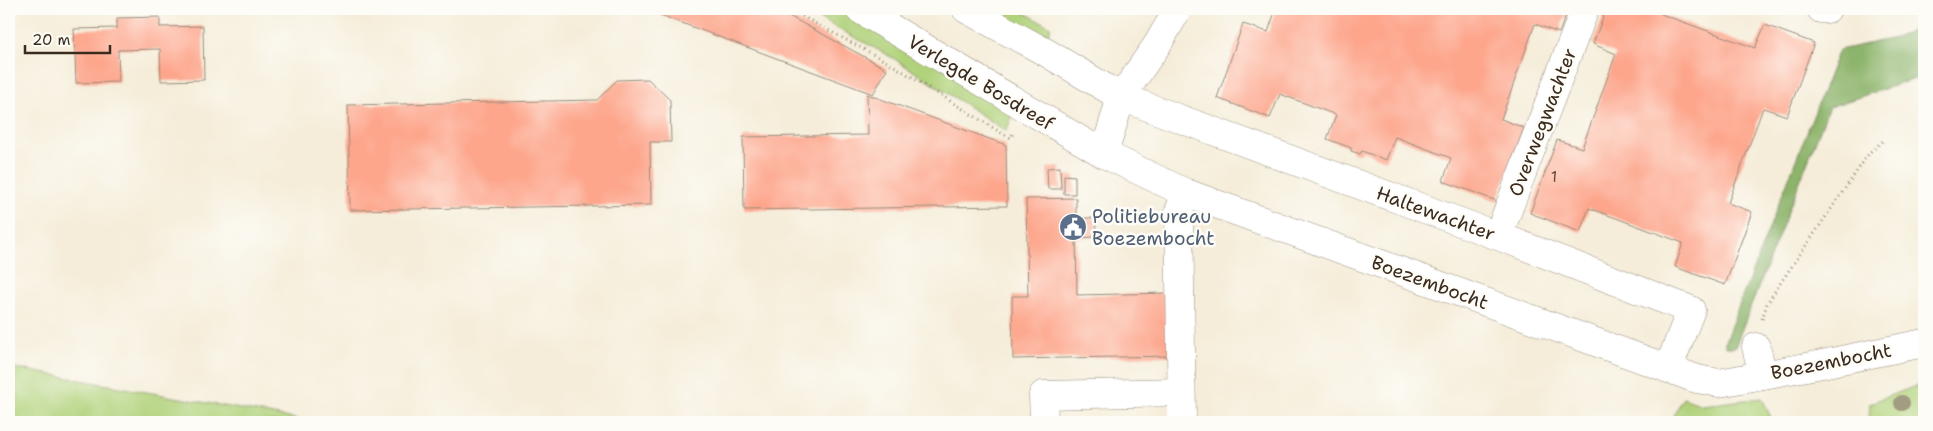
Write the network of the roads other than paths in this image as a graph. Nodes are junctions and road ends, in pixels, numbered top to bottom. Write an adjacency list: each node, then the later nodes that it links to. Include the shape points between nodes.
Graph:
1 (859, 9): 8 (street, Verlegde Bosdreef)
2 (966, 9): 7 (street)
3 (1178, 9): 7 (street)
4 (1585, 9): 10 (street, Overwegwachter)
5 (1821, 9): 6 (street)
6 (1826, 9)
7 (1120, 96): 8 (street); 10 (street, Haltewachter)
8 (1104, 154): 9 (street, Boezembocht)
9 (1186, 193): 13 (street, Boezembocht); 15 (street, via 1179,211)
10 (1498, 236): 13 (street, Haltewachter, via 1691,310)
11 (1924, 342): 14 (street, Boezembocht)
12 (1756, 347): 14 (street)
13 (1668, 369): 14 (street, Boezembocht, via 1719,383)
14 (1763, 375)
15 (1181, 392): 16 (street, via 1043,395); 17 (street)
16 (1044, 422)
17 (1182, 422)

